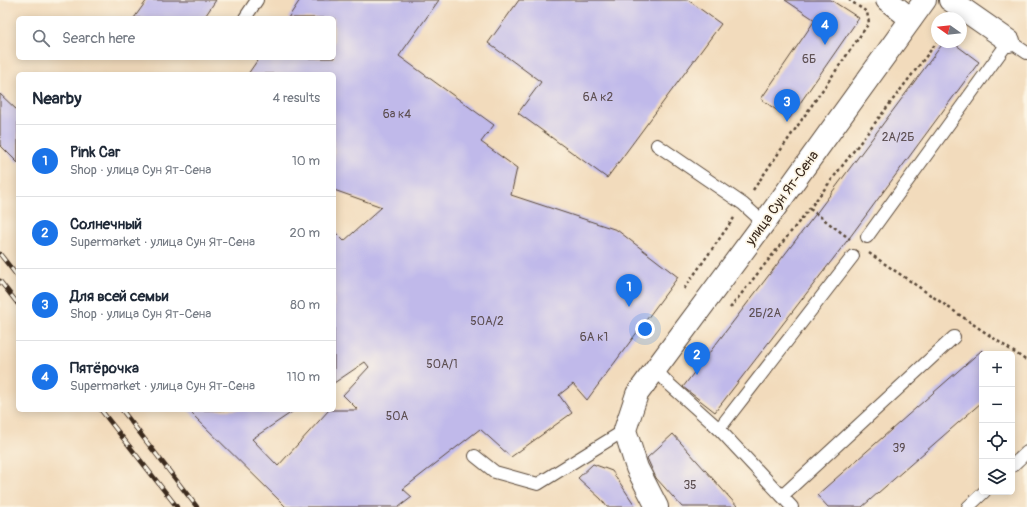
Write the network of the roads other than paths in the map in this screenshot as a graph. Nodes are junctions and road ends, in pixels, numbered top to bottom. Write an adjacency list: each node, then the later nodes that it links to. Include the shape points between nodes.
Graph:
1 (257, 0): 5 (lane)
2 (887, 0): 6 (main road)
3 (925, 0): 6 (main road, улица Сун Ят-Сена)
4 (950, 0): 7 (main road)
5 (246, 16)
6 (911, 18): 10 (main road, улица Сун Ят-Сена)
7 (1009, 41): 8 (lane); 11 (lane)
8 (1027, 52)
9 (657, 145): 10 (lane, via 743,204)
10 (764, 223): 14 (main road, улица Сун Ят-Сена)
11 (867, 237)
12 (853, 256): 15 (lane)
13 (954, 337): 21 (lane)
14 (655, 369): 15 (lane); 16 (main road, улица Сун Ят-Сена, via 637,394)
15 (719, 429): 21 (lane)
16 (625, 430): 18 (lane, via 538,484 495,472); 22 (main road, via 638,468)
17 (1027, 452): 19 (lane)
18 (475, 456)
19 (1015, 463)
20 (981, 495): 24 (lane)
21 (782, 496): 23 (lane)
22 (657, 507)
23 (792, 507)
24 (968, 507)

